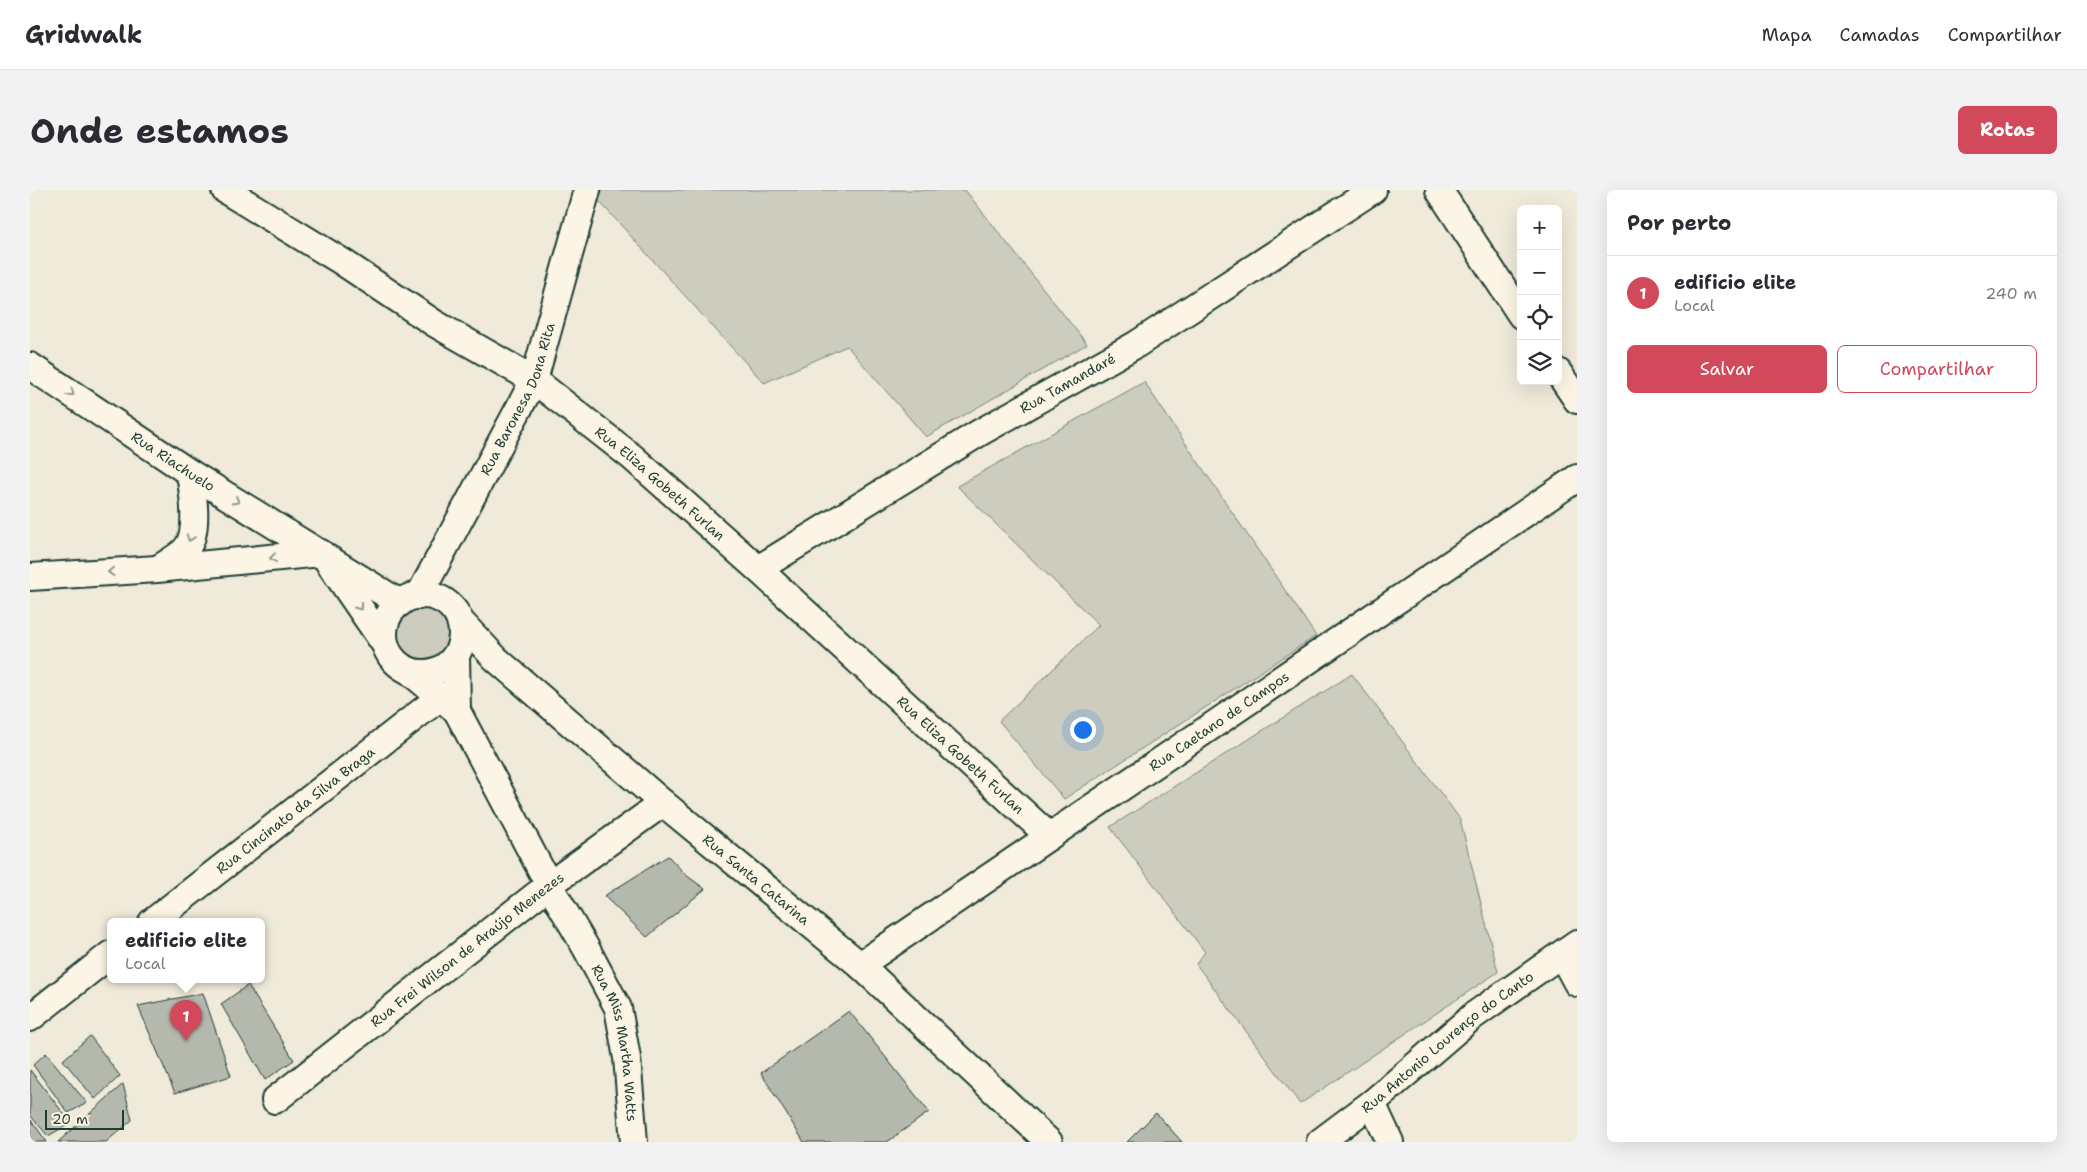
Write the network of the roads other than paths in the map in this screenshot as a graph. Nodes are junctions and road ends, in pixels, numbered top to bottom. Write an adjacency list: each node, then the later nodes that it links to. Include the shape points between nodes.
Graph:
1 (226, 190): 8 (street, Rua Eliza Gobeth Furlan, via 434,323)
2 (587, 190): 8 (street, Rua Baronesa Dona Rita)
3 (1373, 190): 13 (street, Rua Tamandaré, via 1137,344 979,433)
4 (1439, 190): 5 (street)
5 (1517, 308)
6 (30, 366): 10 (street, Rua Riachuelo, one-way to 10)
7 (1562, 378): 9 (street)
8 (534, 380): 13 (street, Rua Eliza Gobeth Furlan, via 632,457); 16 (street, Rua Baronesa Dona Rita)
9 (1577, 400)
10 (190, 472): 12 (street, Rua Riachuelo, one-way to 12); 14 (street, one-way to 14, via 195,505 194,528 186,549)
11 (1577, 478): 23 (street, Rua Caetano de Campos)
12 (321, 552): 14 (street, one-way to 14); 16 (street, Rua Riachuelo); 18 (street, Rua Riachuelo, one-way to 18)
13 (758, 569): 23 (street, Rua Eliza Gobeth Furlan)
14 (157, 570): 15 (street, one-way to 15)
15 (30, 577)
16 (409, 599): 17 (street, via 432,596 444,601); 18 (street, via 391,612 386,622)
17 (461, 622): 19 (street, via 461,645); 22 (street, Rua Santa Catarina, via 496,659)
18 (386, 646): 20 (street, via 398,664)
19 (456, 655): 20 (street, via 440,670 419,673); 21 (street)
20 (408, 670): 21 (street)
21 (448, 704): 24 (street, Rua Miss Martha Watts); 25 (street, Rua Cincinato da Silva Braga)
22 (663, 803): 24 (street, Rua Frei Wilson de Araújo Menezes); 28 (street, Rua Santa Catarina)
23 (1050, 836): 28 (street, Rua Caetano de Campos)
24 (548, 885): 31 (street, Rua Frei Wilson de Araújo Menezes); 33 (street, Rua Miss Martha Watts, via 618,1008 627,1058)
25 (157, 918)
26 (1569, 949): 29 (street); 32 (street, Rua Antonio Lourenço do Canto, via 1473,1016)
27 (107, 957): 30 (street)
28 (860, 965): 34 (street, Rua Santa Catarina)
29 (1577, 983)
30 (30, 1018)
31 (275, 1100)
32 (1372, 1103): 35 (street, Rua Antonio Lourenço do Canto); 36 (street)
33 (634, 1142)
34 (1050, 1142)
35 (1320, 1142)
36 (1390, 1142)

